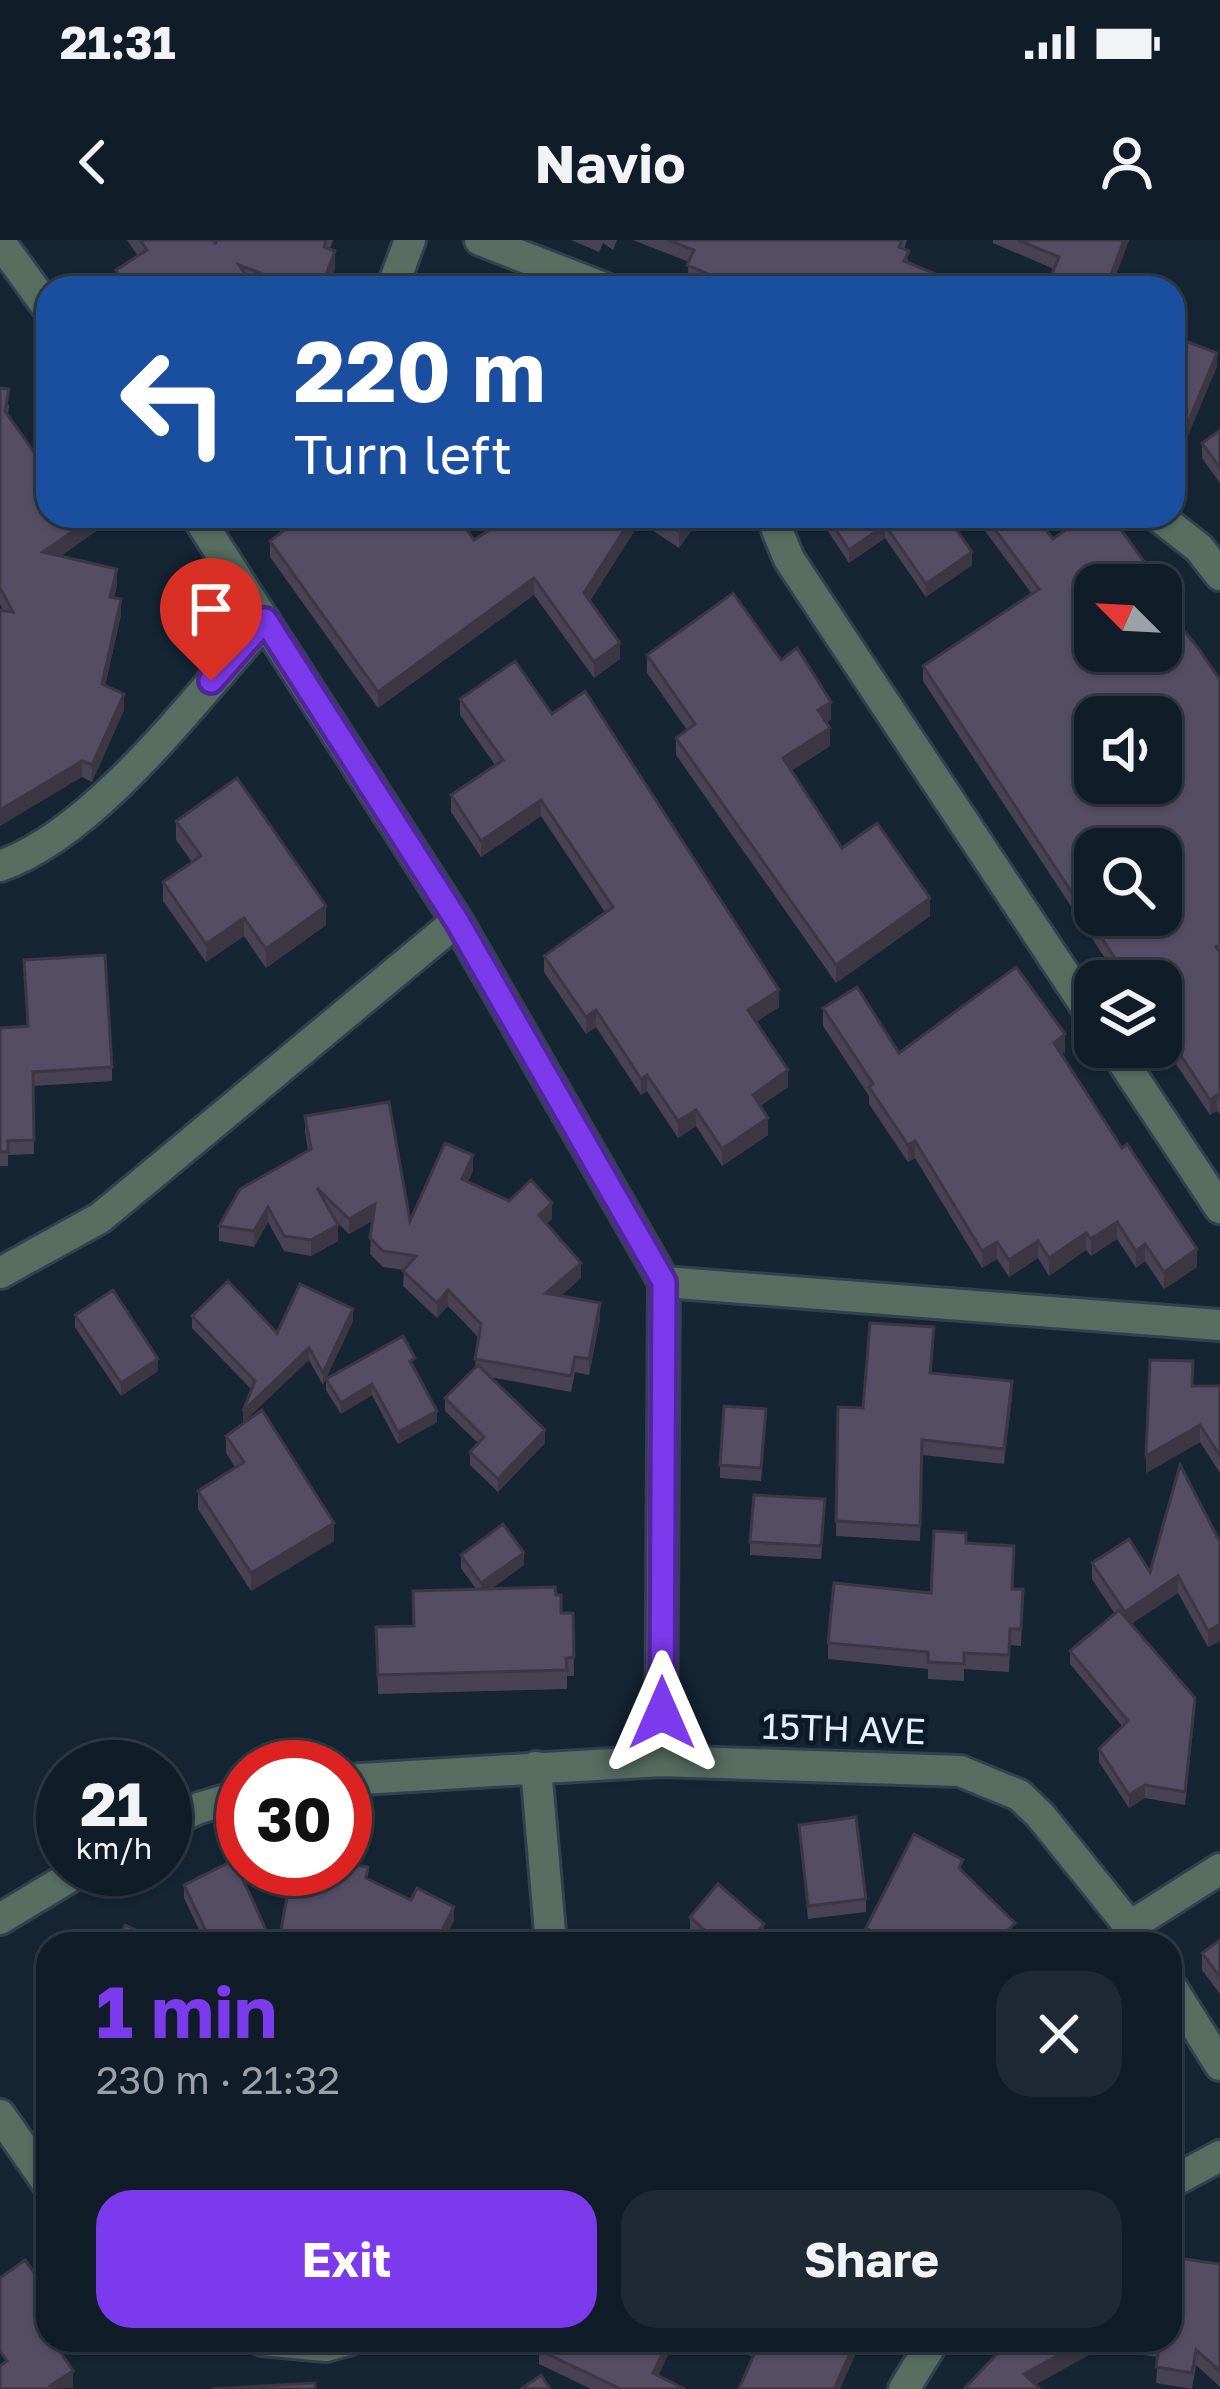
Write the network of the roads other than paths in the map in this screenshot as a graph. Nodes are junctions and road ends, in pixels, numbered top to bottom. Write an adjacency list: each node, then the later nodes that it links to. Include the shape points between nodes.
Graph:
1 (410, 240): 4 (street)
2 (480, 240): 5 (street)
3 (1, 245): 6 (street)
4 (396, 276)
5 (573, 276)
6 (36, 292)
7 (205, 528): 11 (street)
8 (777, 528): 14 (street, via 789,559)
9 (1173, 528): 10 (street)
10 (1220, 575)
11 (265, 620): 12 (street, via 102,801 32,855); 13 (street)
12 (0, 866)
13 (457, 921): 17 (street, via 100,1218); 18 (street)
14 (1074, 988)
15 (1127, 1068): 16 (street)
16 (1220, 1208)
17 (0, 1273)
18 (664, 1282): 19 (street); 20 (street)
19 (1220, 1324)
20 (662, 1761): 21 (street, 15TH AVE); 27 (street, 15TH AVE, via 979,1777 1019,1795)
21 (536, 1767): 22 (street, 15TH AVE); 26 (street)
22 (372, 1778)
23 (1220, 1869): 28 (street)
24 (38, 1896): 25 (street)
25 (0, 1919)
26 (550, 1932)
27 (1135, 1932)
28 (1142, 1932)
29 (1182, 2004): 30 (street)
30 (1220, 2065)
31 (0, 2115): 33 (street)
32 (1220, 2156): 34 (street)
33 (36, 2167)
34 (1182, 2177)
35 (927, 2352): 36 (street)
36 (904, 2389)

